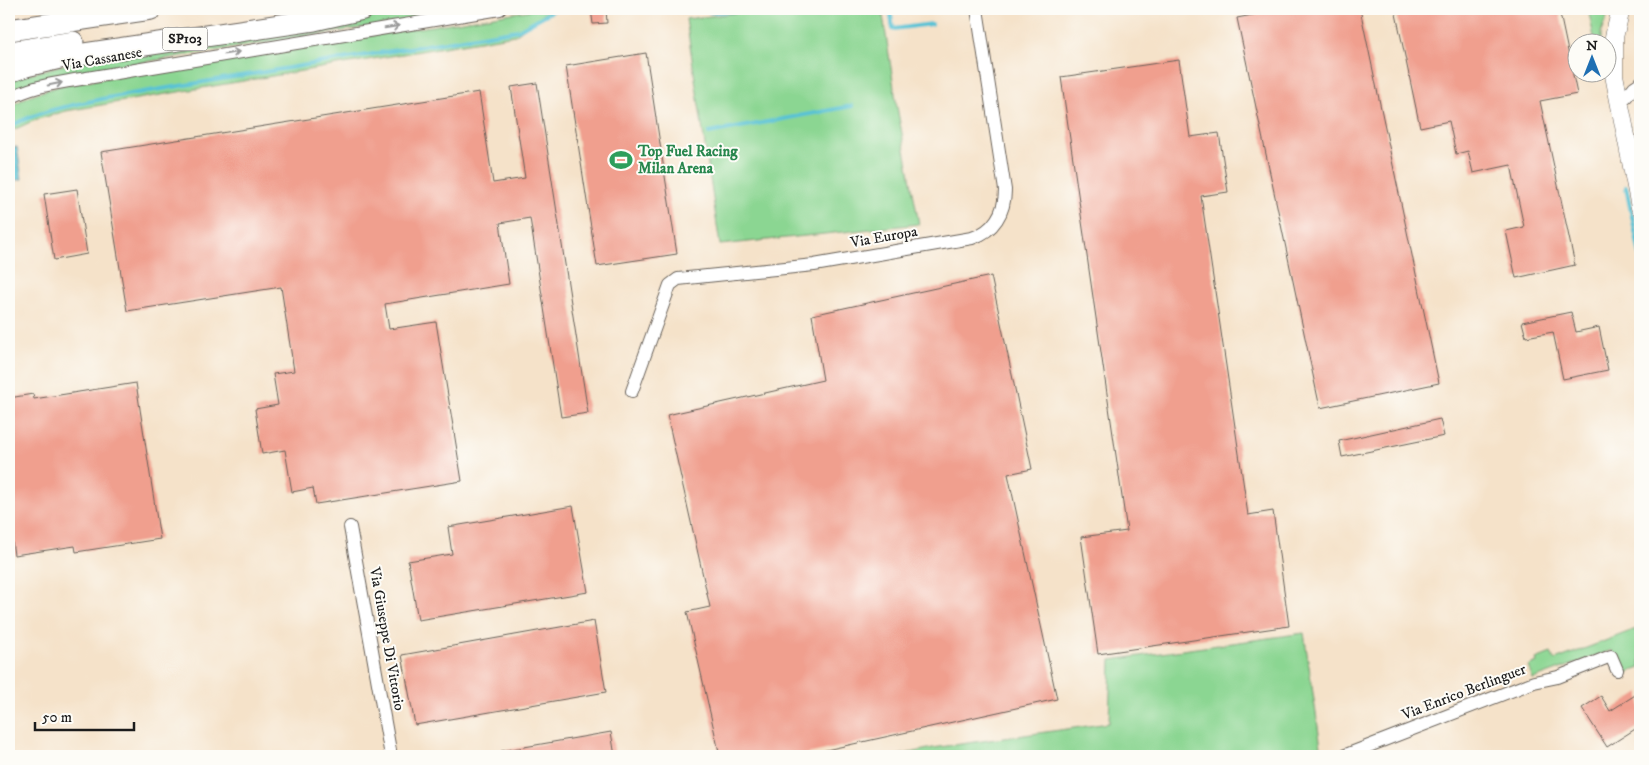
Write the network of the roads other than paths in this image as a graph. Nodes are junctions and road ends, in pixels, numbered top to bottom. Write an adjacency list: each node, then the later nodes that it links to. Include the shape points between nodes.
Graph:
1 (289, 9): 10 (highway, SP103)
2 (363, 9): 11 (highway, SP103, via 314,20 64,57)
3 (500, 9): 14 (street, Via Cassanese, one-way to 3, via 40,87 75,80)
4 (977, 9): 17 (street, Via Europa, via 1005,190 1002,209 991,227 972,238 814,265 678,279 670,285)
5 (1621, 9): 16 (main road, via 1614,37 1614,75)
6 (1630, 9): 13 (main road, via 1621,47)
7 (144, 10): 8 (highway); 9 (highway)
8 (9, 21)
9 (9, 30)
10 (9, 52)
11 (9, 72)
12 (1640, 83): 13 (street)
13 (1626, 97): 15 (main road)
14 (9, 100)
15 (1640, 168)
16 (1640, 207)
17 (632, 391)
18 (350, 527): 20 (street, Via Giuseppe Di Vittorio)
19 (1617, 670): 21 (street, Via Enrico Berlinguer, via 1611,656 1558,677 1534,682)
20 (391, 756)
21 (1343, 756)

